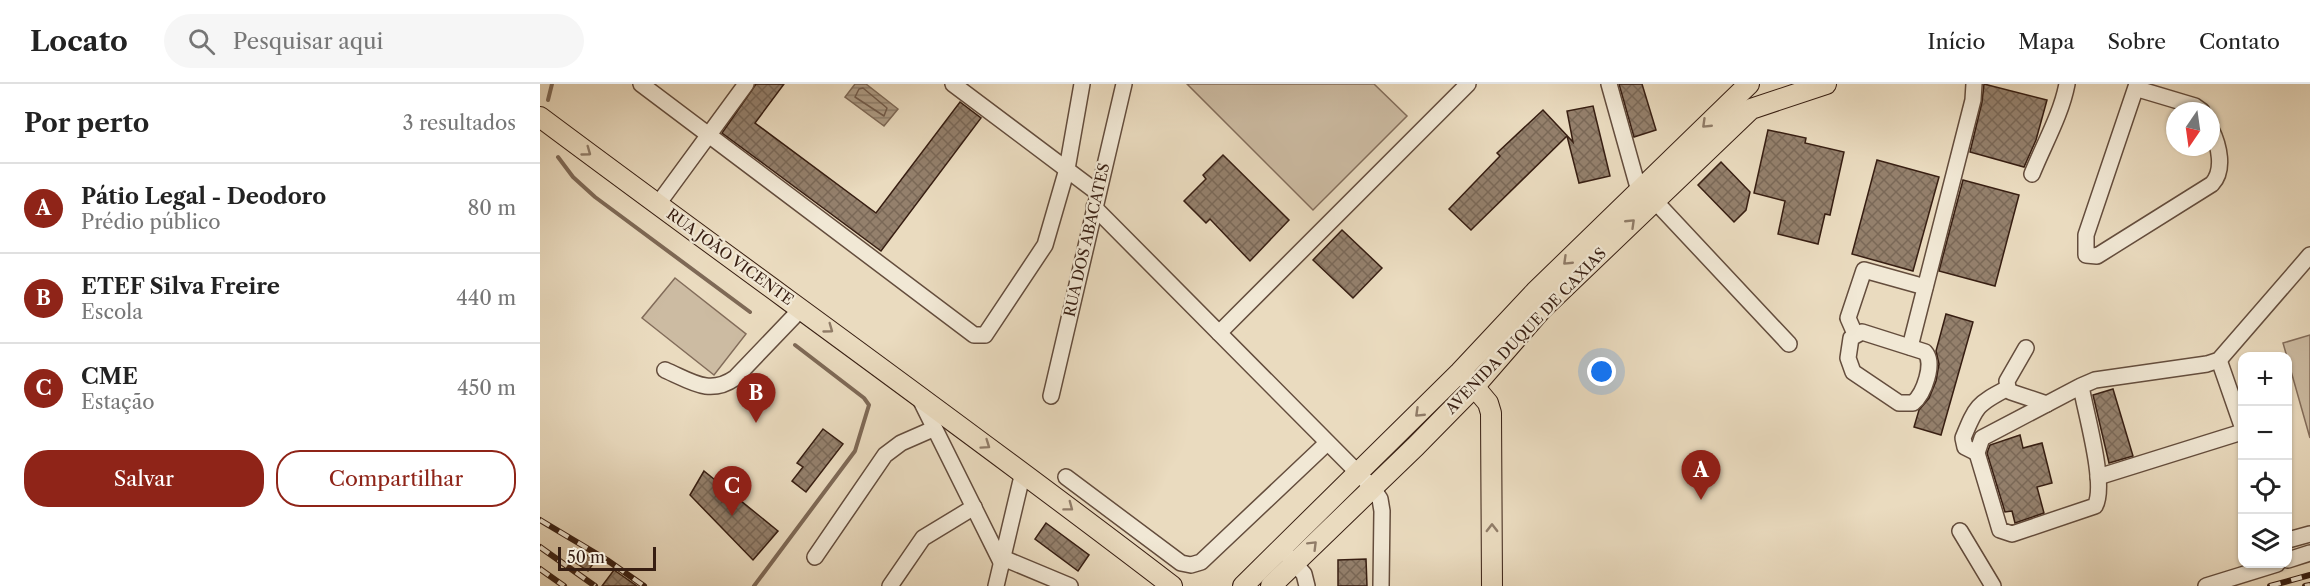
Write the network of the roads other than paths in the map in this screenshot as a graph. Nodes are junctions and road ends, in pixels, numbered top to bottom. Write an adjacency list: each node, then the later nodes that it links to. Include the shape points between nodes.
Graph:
1 (641, 84): 17 (street)
2 (746, 84): 17 (street)
3 (953, 84): 19 (street)
4 (1082, 84): 19 (street)
5 (1124, 84): 22 (street, RUA DOS ABACATES)
6 (1468, 84): 27 (street)
7 (1610, 84): 21 (street)
8 (1749, 84): 21 (main road, AVENIDA DUQUE DE CAXIAS, one-way to 21)
9 (1767, 84): 15 (main road)
10 (1826, 84): 15 (main road, AVENIDA DUQUE DE CAXIAS)
11 (1974, 84): 25 (street)
12 (2067, 84): 20 (street, via 2062,110)
13 (2138, 86): 14 (street); 18 (street, via 2086,235 2086,255 2097,256 2212,184 2219,168)
14 (2184, 102)
15 (1754, 106): 21 (main road, AVENIDA DUQUE DE CAXIAS)
16 (540, 117): 23 (main road, RUA JOÃO VICENTE, one-way to 23)
17 (709, 134): 19 (street, via 974,335 985,335 1045,245); 23 (street)
18 (2218, 156)
19 (1066, 169): 22 (street)
20 (2032, 174)
21 (1646, 196): 29 (street); 34 (main road, AVENIDA DUQUE DE CAXIAS, via 1542,309)
22 (1096, 200): 27 (street); 37 (street, RUA DOS ABACATES)
23 (658, 204): 26 (main road, RUA JOÃO VICENTE)
24 (2310, 255): 32 (street)
25 (1925, 287): 28 (street, via 1864,270 1848,318); 30 (street)
26 (801, 309): 33 (street, via 723,386 709,388); 38 (main road, RUA JOÃO VICENTE, one-way to 38)
27 (1219, 333): 43 (street)
28 (1855, 334): 30 (street, via 1862,332); 30 (street, via 1848,358 1853,372 1899,403 1918,399 1930,361 1925,352)
29 (1789, 344)
30 (1910, 347)
31 (2026, 348): 36 (street, via 2007,381)
32 (2219, 360): 35 (street, via 2095,380); 40 (street)
33 (665, 370)
34 (1467, 379): 46 (main road, AVENIDA DUQUE DE CAXIAS, one-way to 46); 49 (main road, AVENIDA DUQUE DE CAXIAS); 69 (main road, one-way to 34, via 1491,413 1488,403)
35 (2080, 386): 39 (street); 48 (street)
36 (2007, 388): 39 (street); 44 (street, via 1981,402 1973,413 1963,438 1965,447)
37 (1051, 396)
38 (920, 399): 41 (street, RUA JOÃO VICENTE); 45 (main road, RUA JOÃO VICENTE, one-way to 45)
39 (2047, 404): 44 (street, via 1982,438)
40 (2238, 415)
41 (933, 429): 50 (street, RUA JOÃO VICENTE); 56 (street, via 885,455)
42 (2238, 433): 48 (street)
43 (1327, 443): 46 (street); 47 (street, via 1201,562 1191,565 1181,563)
44 (1977, 453): 48 (street, via 2000,530 2006,533 2095,506)
45 (1023, 472): 58 (street); 64 (main road, RUA JOÃO VICENTE, one-way to 64)
46 (1358, 472): 49 (street); 54 (main road, AVENIDA DUQUE DE CAXIAS)
47 (1066, 477)
48 (2098, 477)
49 (1372, 487): 59 (main road, AVENIDA DUQUE DE CAXIAS, one-way to 49); 68 (street, via 1382,511)
50 (974, 507): 58 (street, RUA JOÃO VICENTE); 61 (street, via 923,538)
51 (1960, 531): 70 (street)
52 (2310, 534): 53 (street)
53 (2292, 539)
54 (1280, 549): 59 (street); 65 (main road, AVENIDA DUQUE DE CAXIAS)
55 (2310, 553): 57 (street)
56 (815, 557)
57 (2292, 559)
58 (1002, 561): 62 (street); 63 (street)
59 (1295, 563): 66 (main road, AVENIDA DUQUE DE CAXIAS); 67 (street)
60 (2264, 568): 71 (street)
61 (890, 586)
62 (996, 586)
63 (1070, 586)
64 (1172, 586)
65 (1243, 586)
66 (1271, 586)
67 (1307, 586)
68 (1381, 586)
69 (1492, 586)
70 (1993, 586)
71 (2206, 586)

